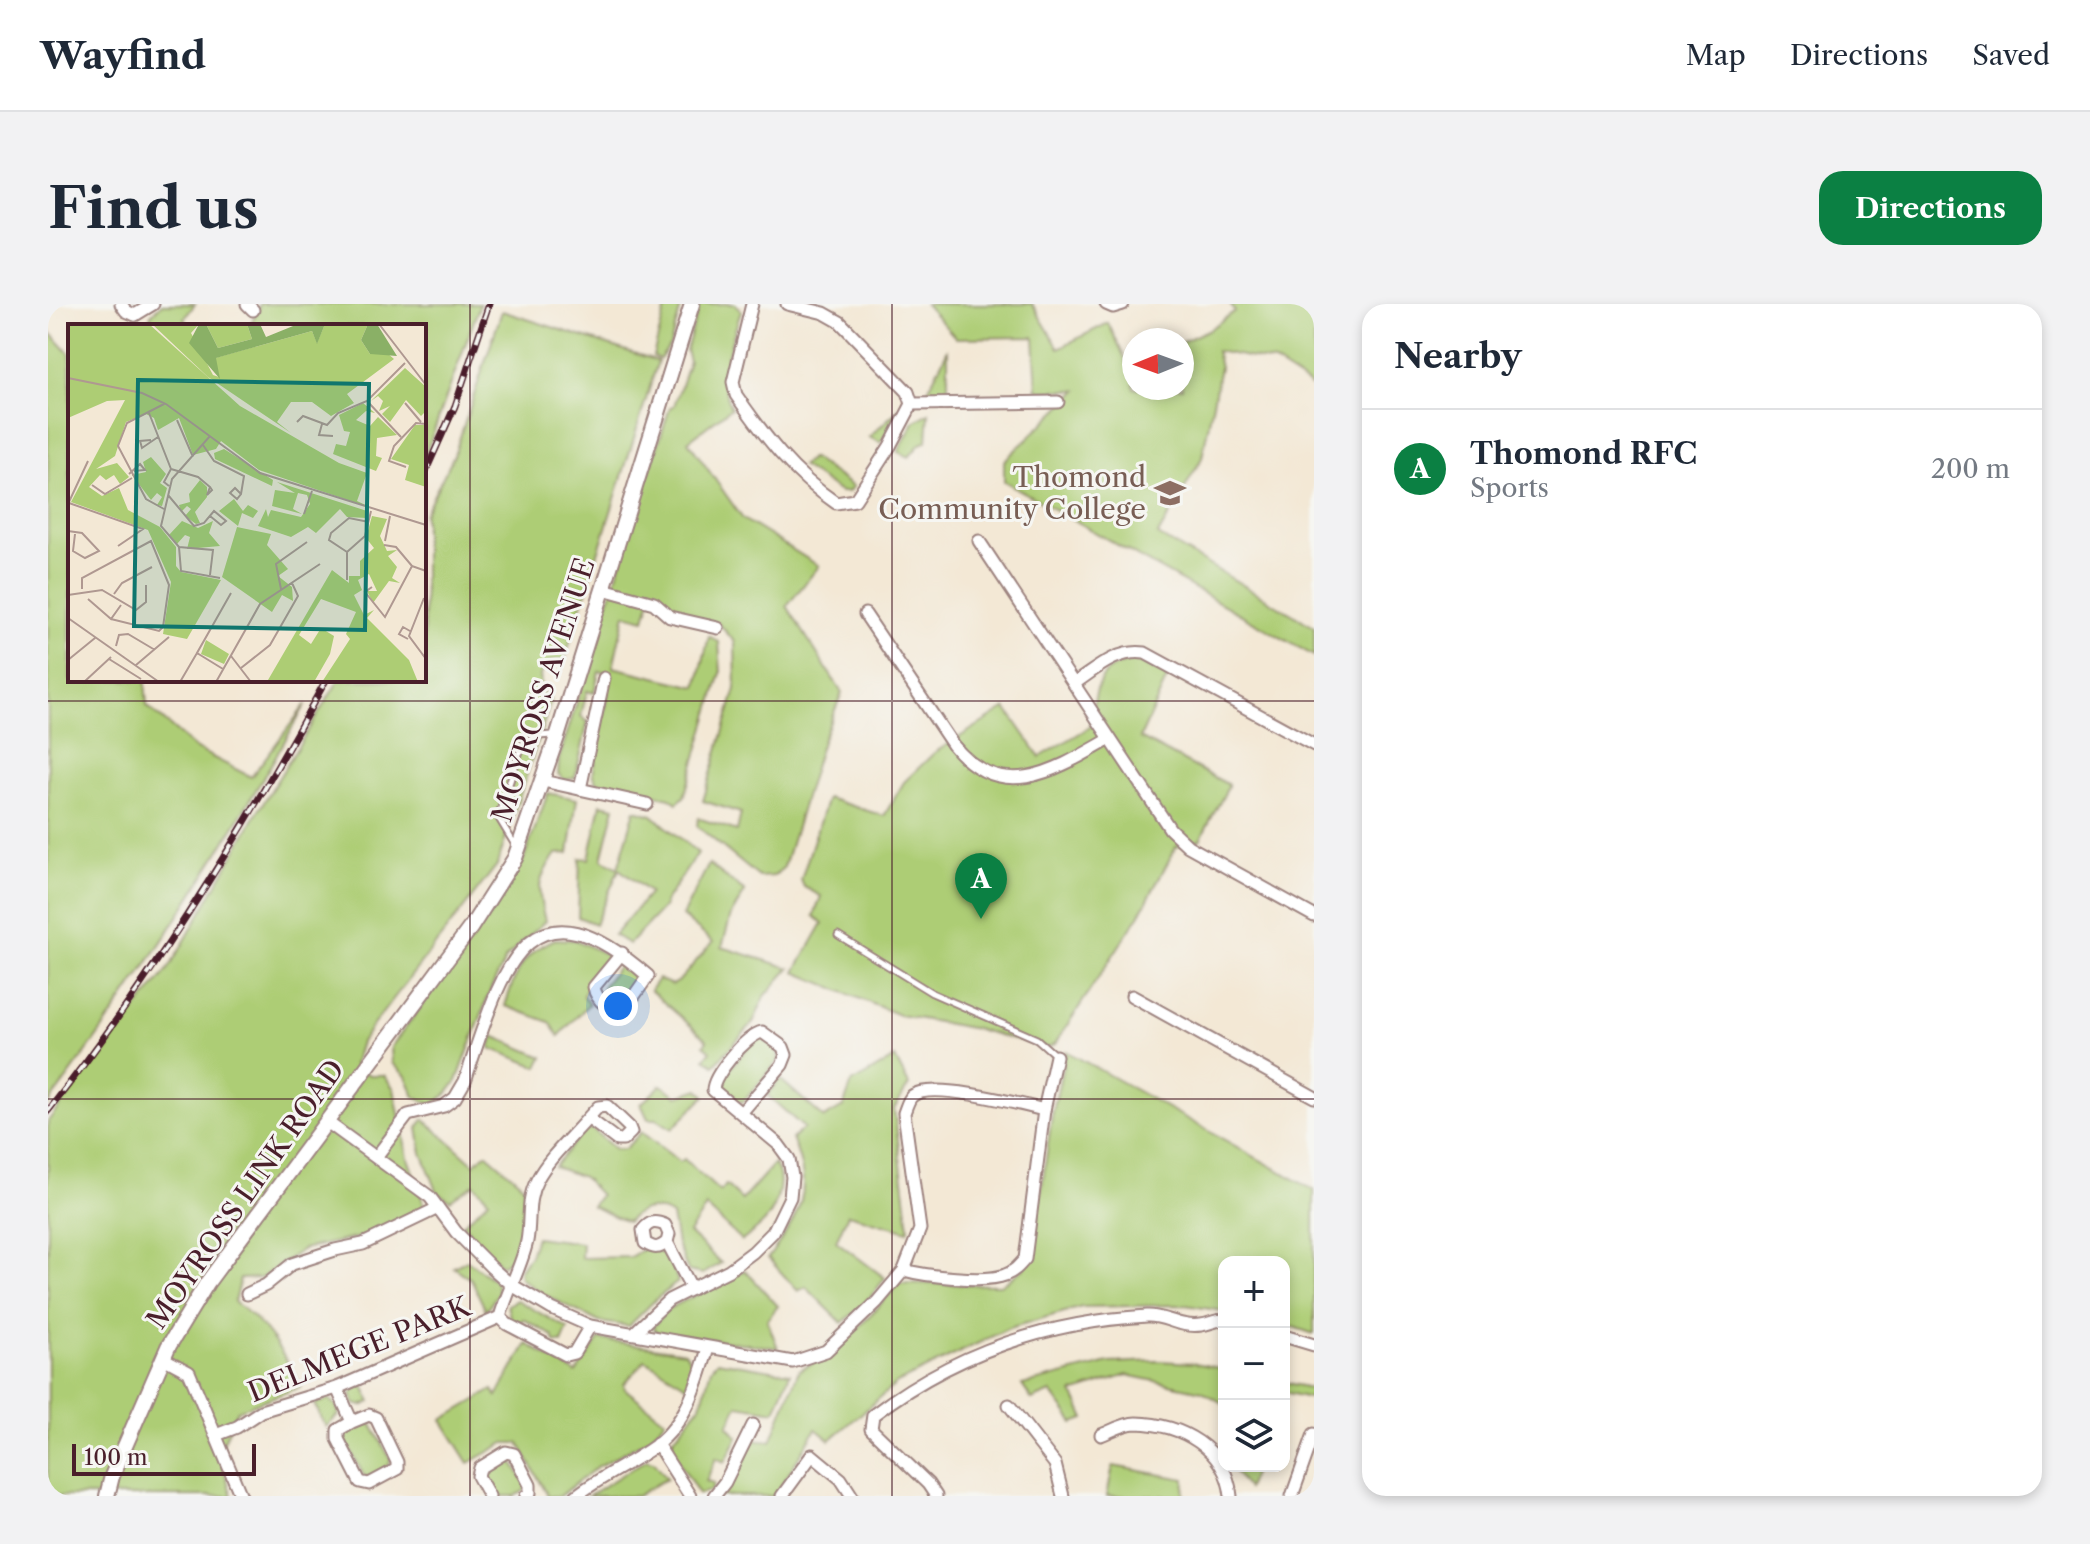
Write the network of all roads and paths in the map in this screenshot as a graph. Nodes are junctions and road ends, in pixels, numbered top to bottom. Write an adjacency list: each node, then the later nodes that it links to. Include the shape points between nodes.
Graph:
1 (121, 304): 8 (street)
2 (153, 304): 8 (street)
3 (692, 304): 12 (street, MOYROSS AVENUE)
4 (752, 304): 10 (street, via 733,382 736,395 783,460 836,503 855,500 864,490)
5 (787, 304): 10 (street, via 840,322 908,392)
6 (1106, 304): 7 (street)
7 (1123, 304)
8 (136, 321)
9 (1058, 402): 10 (street)
10 (912, 404)
11 (979, 541): 16 (street)
12 (603, 589): 14 (street, via 654,603 670,617); 17 (street, MOYROSS AVENUE)
13 (865, 614): 18 (street, via 953,745 983,771 1000,778 1041,774)
14 (718, 628)
15 (604, 678): 21 (street)
16 (1075, 683): 18 (street); 19 (street, via 1122,654 1145,653)
17 (558, 734): 20 (street, MOYROSS AVENUE); 23 (lane, via 522,745 498,817)
18 (1110, 739): 24 (street, via 1170,829 1188,846)
19 (1314, 745)
20 (543, 781): 21 (street); 23 (street, MOYROSS AVENUE)
21 (580, 789): 22 (street)
22 (647, 804)
23 (518, 849): 29 (street, MOYROSS AVENUE, via 471,927)
24 (1314, 916)
25 (838, 935): 28 (lane, via 932,993 1037,1039)
26 (622, 953): 26 (street, via 648,976 619,1012 597,997 594,987); 35 (street, via 570,930 556,929 528,943 510,966 455,1098 408,1115)
27 (1132, 996): 30 (street)
28 (1056, 1056): 31 (street)
29 (374, 1057): 34 (street, MOYROSS LINK ROAD)
30 (1314, 1097)
31 (1044, 1110): 38 (street, via 1025,1259 1001,1277 927,1277); 38 (street, via 980,1096 924,1091 912,1096 904,1113 920,1229)
32 (741, 1113): 32 (street, via 713,1090 713,1082 753,1033 762,1032 786,1055); 40 (street, via 789,1159 790,1197 773,1232 753,1252)
33 (588, 1118): 39 (street, via 538,1177 529,1203 524,1253)
34 (327, 1122): 35 (street); 49 (street, MOYROSS LINK ROAD, via 207,1283)
35 (376, 1157): 36 (street)
36 (438, 1208): 39 (street, via 471,1249); 41 (street, via 363,1244 292,1264)
37 (667, 1242): 40 (street)
38 (904, 1270): 48 (street, via 826,1351 808,1359 772,1360)
39 (510, 1284): 42 (street); 44 (street)
40 (692, 1289): 45 (street, via 669,1300)
41 (247, 1294)
42 (500, 1317): 44 (street, via 566,1355 574,1353); 50 (street, DELMEGE PARK)
43 (1218, 1320): 67 (street, via 1176,1324 1157,1316 1056,1328 976,1354 898,1396 873,1415 871,1429)
44 (590, 1326): 45 (street)
45 (634, 1333): 48 (street)
46 (1290, 1338): 47 (street)
47 (1314, 1345)
48 (708, 1348): 57 (street, via 695,1390)
49 (163, 1358): 55 (street, via 189,1372); 58 (street, MOYROSS LINK ROAD)
50 (337, 1388): 52 (street); 55 (street, DELMEGE PARK, via 261,1411)
51 (1009, 1405): 68 (street, via 1055,1464)
52 (352, 1422): 52 (street, via 369,1415 376,1418 397,1469 369,1484 360,1482 338,1439 338,1430)
53 (753, 1425): 64 (street)
54 (1314, 1434): 70 (street)
55 (216, 1435): 59 (street)
56 (1101, 1435): 69 (street, via 1134,1423 1189,1434 1207,1447 1230,1484)
57 (657, 1444): 62 (street); 63 (street)
58 (107, 1496)
59 (241, 1496)
60 (489, 1496): 61 (street, via 478,1476 480,1468 506,1452 514,1454 530,1485)
61 (526, 1496)
62 (576, 1496)
63 (690, 1496)
64 (714, 1496)
65 (782, 1496): 66 (street, via 812,1455)
66 (852, 1496)
67 (936, 1496)
68 (1063, 1496)
69 (1231, 1496)
70 (1292, 1496)

